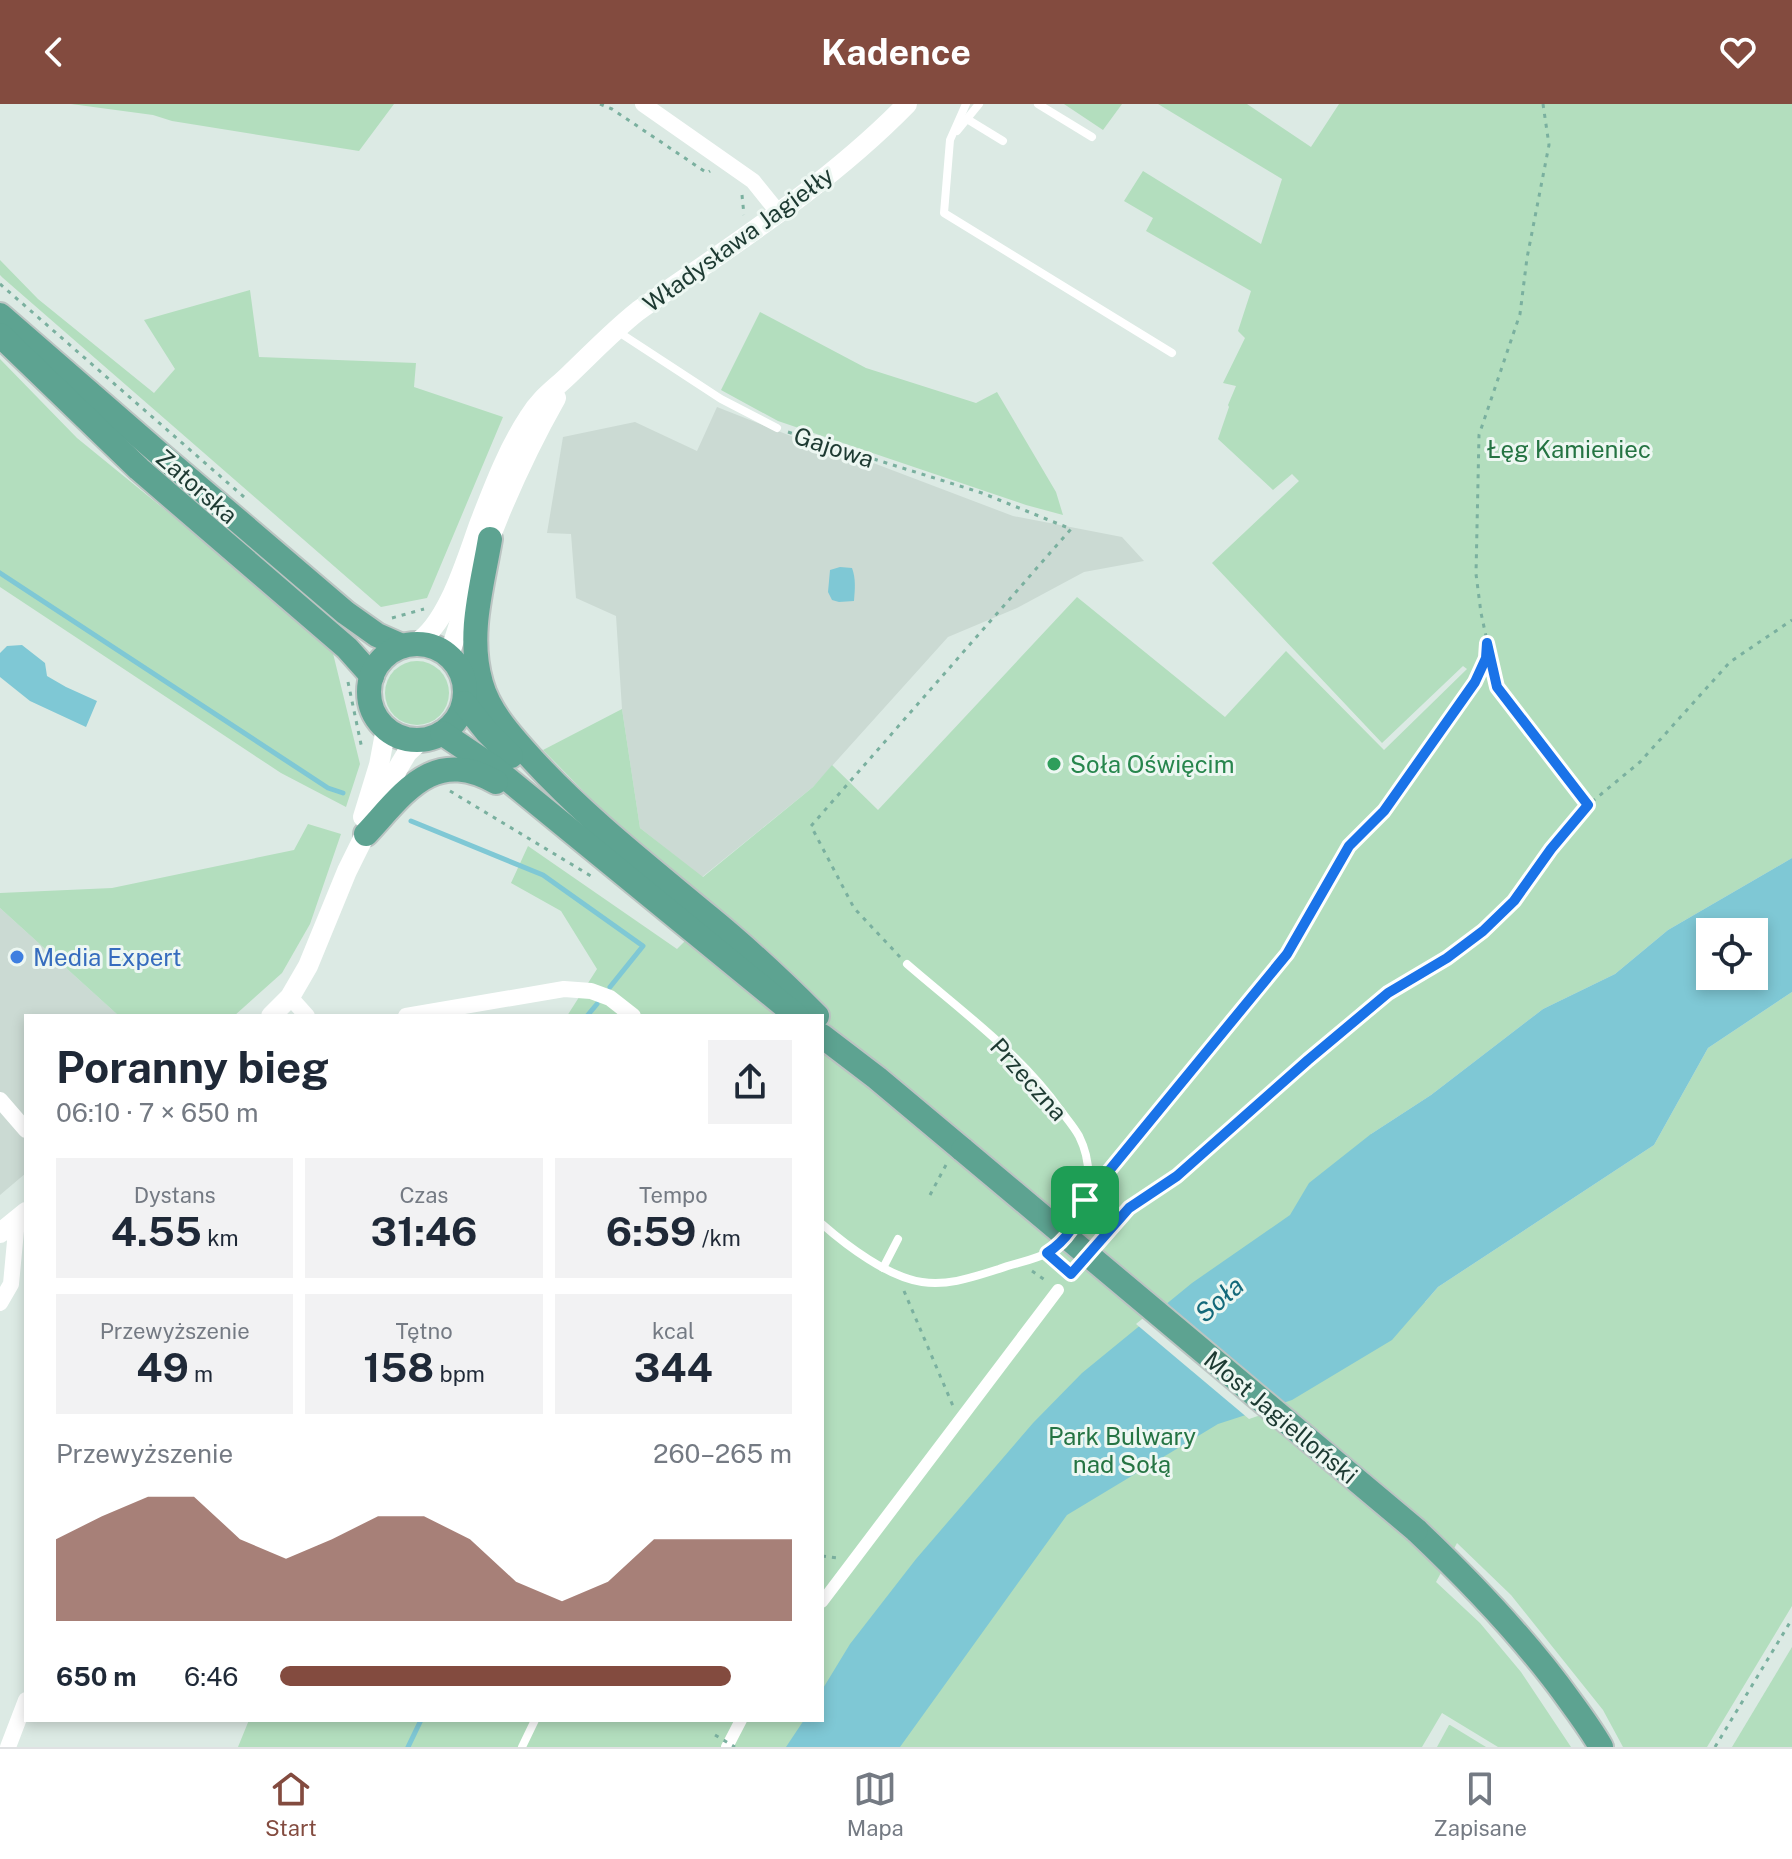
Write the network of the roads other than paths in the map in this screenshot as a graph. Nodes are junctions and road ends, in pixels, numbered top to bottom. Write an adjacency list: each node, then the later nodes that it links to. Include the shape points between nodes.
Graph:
1 (643, 104): 10 (street, via 753,181)
2 (966, 104): 8 (lane)
3 (979, 104): 6 (lane)
4 (1038, 104): 7 (lane)
5 (898, 107): 10 (street, Władysława Jagiełły, via 806,193)
6 (967, 119): 8 (lane); 9 (lane)
7 (1092, 137)
8 (950, 140): 14 (lane, via 944,213)
9 (1003, 141)
10 (778, 212): 12 (street, Władysława Jagiełły)
11 (0, 315): 18 (main road, Zatorska, via 335,603 377,635)
12 (615, 330): 15 (street, Władysława Jagiełły); 16 (lane, Gajowa, via 721,399)
13 (0, 335): 20 (main road, Zatorska, via 139,469 347,648)
14 (1172, 353)
15 (570, 375): 17 (street, Władysława Jagiełły, via 524,457); 18 (street, Władysława Jagiełły, via 546,394 523,426 450,599 425,638)
16 (777, 428)
17 (490, 539): 19 (street, Władysława Jagiełły); 24 (main road, via 474,639 481,685 505,728 538,765)
18 (408, 645): 19 (main road, via 427,645); 20 (main road, via 389,653)
19 (449, 656): 21 (main road, via 463,678)
20 (372, 676): 22 (main road, via 371,704)
21 (464, 703): 23 (main road, via 452,725); 24 (main road)
22 (386, 728): 23 (main road, via 397,735); 26 (street)
23 (431, 736): 24 (main road); 25 (street, via 407,753)
24 (570, 814): 25 (main road, via 457,769 412,785); 33 (main road); 34 (main road, via 734,938)
25 (366, 834): 26 (street)
26 (347, 871): 28 (street)
27 (907, 964): 44 (lane, Przeczna, via 1048,1092 1079,1136 1089,1182 1072,1231 1047,1253 940,1284 917,1282)
28 (290, 997): 29 (street); 30 (street)
29 (273, 1014)
30 (305, 1014)
31 (418, 1014): 32 (street, via 564,989 610,998)
32 (630, 1014)
33 (795, 1014)
34 (815, 1014)
35 (824, 1023): 37 (main road)
36 (824, 1038): 37 (main road)
37 (877, 1078): 54 (main road, Most Jagielloński, bridge, via 956,1155 1416,1530 1504,1617)
38 (0, 1100): 39 (street)
39 (24, 1128)
40 (22, 1216): 42 (street); 46 (street, via 11,1284)
41 (824, 1225): 44 (lane, Przeczna)
42 (0, 1233)
43 (898, 1239): 44 (lane)
44 (883, 1268)
45 (1058, 1290): 47 (street)
46 (0, 1303)
47 (824, 1599)
48 (24, 1705): 51 (street)
49 (534, 1722): 52 (lane)
50 (740, 1722): 53 (street)
51 (8, 1747)
52 (522, 1747)
53 (727, 1747)
54 (1601, 1747)

